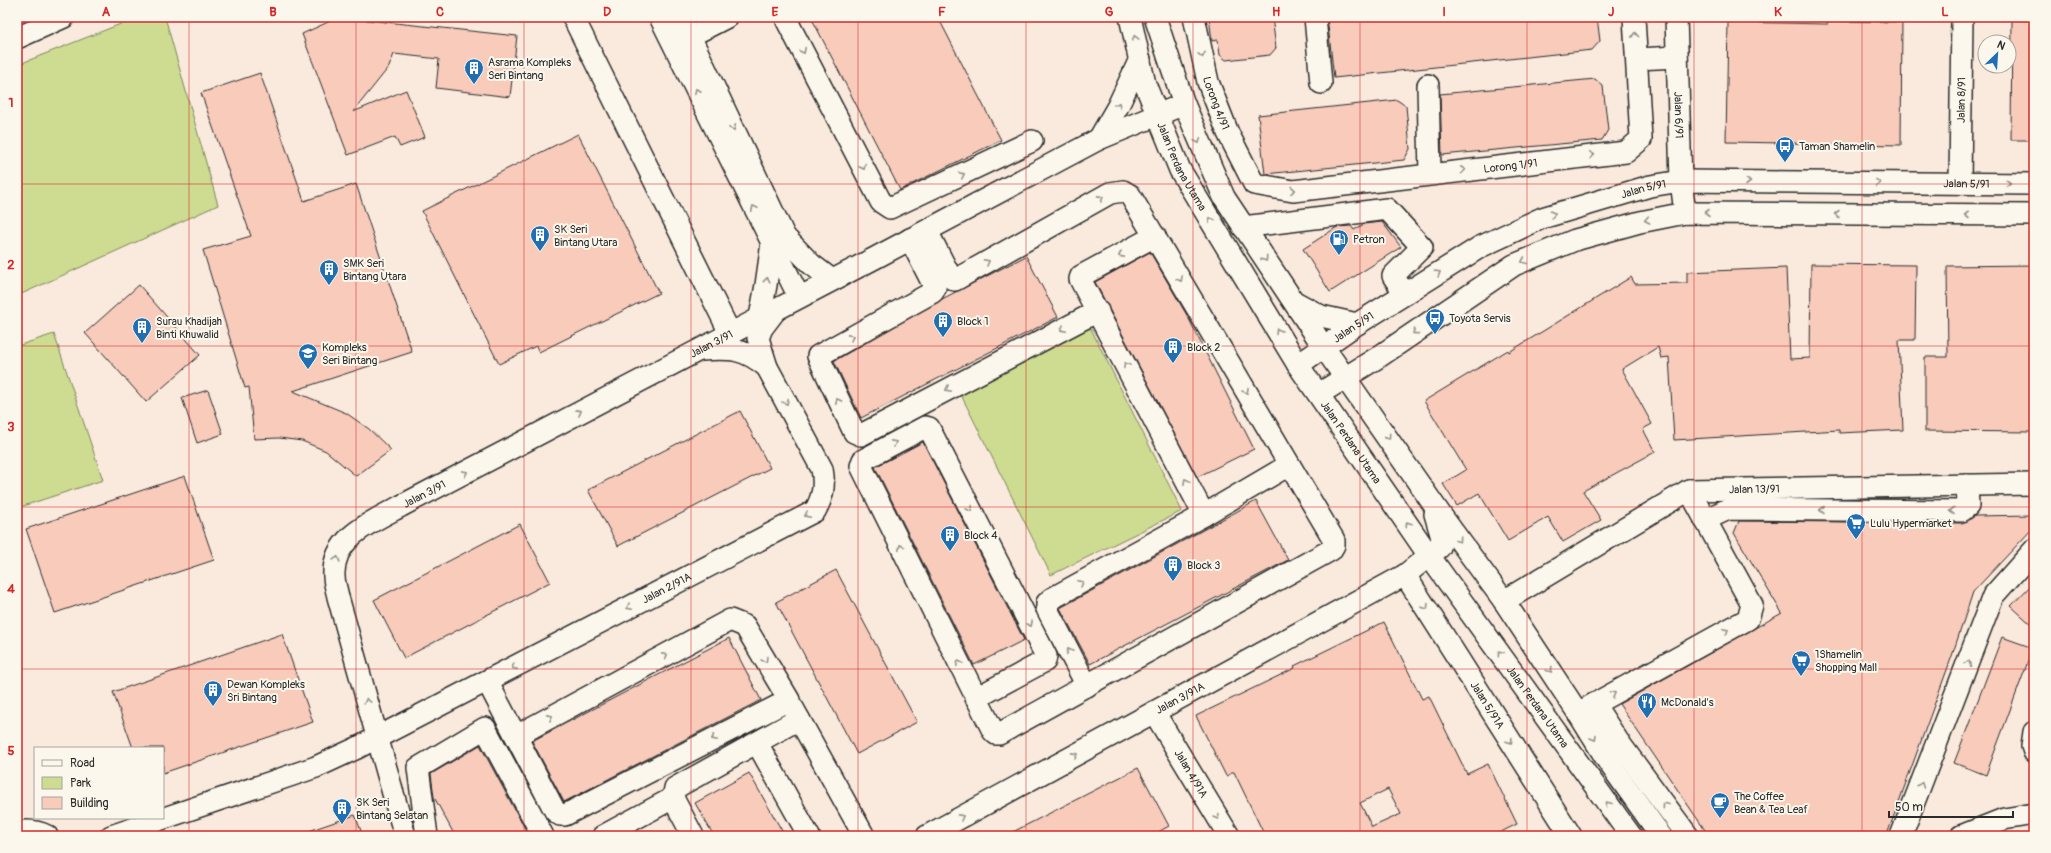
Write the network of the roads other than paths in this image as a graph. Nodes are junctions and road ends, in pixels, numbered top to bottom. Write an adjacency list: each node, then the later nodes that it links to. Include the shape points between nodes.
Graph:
1 (64, 17): 15 (street)
2 (573, 17): 47 (street)
3 (660, 17): 38 (street, one-way to 3)
4 (681, 17): 14 (street)
5 (727, 17): 14 (street)
6 (790, 17): 24 (street, one-way to 24, via 787,21 881,202 890,208)
7 (1130, 17): 17 (street, Jalan Perdana Utama, one-way to 7)
8 (1155, 17): 21 (street, Jalan Perdana Utama)
9 (1194, 17): 30 (street, Lorong 4/91, one-way to 30, via 1208,82 1228,133)
10 (1315, 17): 19 (street)
11 (1634, 17): 18 (street, Lorong 1/91, one-way to 11)
12 (1676, 17): 16 (street, Jalan 6/91)
13 (1962, 17): 29 (street, Jalan 8/91)
14 (690, 36): 38 (street, one-way to 38)
15 (17, 38)
16 (1677, 57): 18 (street); 25 (street, Jalan 6/91)
17 (1140, 59): 22 (street, Jalan Perdana Utama, via 1145,84); 23 (street, one-way to 17, via 1118,106)
18 (1636, 59): 26 (street, Lorong 1/91, one-way to 18, via 1626,152 1641,139)
19 (1321, 83)
20 (1428, 85): 26 (street)
21 (1184, 104): 22 (street, Jalan 3/91); 35 (street, Jalan Perdana Utama, one-way to 35, via 1224,197)
22 (1157, 115): 23 (street, Jalan 3/91); 51 (street, Jalan Perdana Utama, one-way to 22, via 1180,170)
23 (1099, 138): 36 (street, Jalan 3/91)
24 (1032, 141)
25 (1680, 148): 27 (street, Jalan 6/91); 28 (street, via 1697,169); 32 (street, via 1666,176)
26 (1430, 174): 30 (street, Lorong 1/91, one-way to 26, via 1293,191)
27 (1681, 181): 28 (street, Jalan 5/91); 32 (street, Jalan 5/91); 33 (street, Jalan 6/91)
28 (1726, 181): 29 (street, Jalan 5/91, one-way to 29)
29 (1960, 183): 31 (street, Jalan 5/91, one-way to 31)
30 (1254, 184)
31 (2034, 184)
32 (1650, 186): 41 (street, Jalan 5/91, one-way to 32, via 1480,247 1542,218)
33 (1685, 213): 34 (street, one-way to 33); 50 (street, one-way to 50, via 1575,240 1514,265)
34 (2034, 216)
35 (1243, 227): 41 (street, via 1387,209 1422,247 1393,276); 42 (street, Jalan Perdana Utama, one-way to 42)
36 (918, 235): 37 (street, one-way to 37, via 953,280 1110,193 1123,191 1130,195); 39 (street, Jalan 3/91); 44 (street, one-way to 36, via 857,435 818,356 934,292 935,288)
37 (1155, 236): 44 (street, one-way to 44, via 1080,277); 56 (street, one-way to 56)
38 (778, 239): 39 (street); 40 (street); 45 (street, one-way to 38)
39 (832, 280): 40 (street, Jalan 3/91)
40 (805, 294): 43 (street, Jalan 3/91)
41 (1405, 294): 46 (street, Jalan 5/91)
42 (1293, 301): 46 (street, via 1321,316); 48 (street, Jalan Perdana Utama)
43 (778, 307): 45 (street, Jalan 3/91); 52 (street, Jalan 2/91A, via 762,328 758,338)
44 (1098, 311): 61 (street, one-way to 44)
45 (760, 317): 47 (street, Jalan 3/91)
46 (1357, 324): 48 (street, Jalan 5/91)
47 (730, 332): 49 (street, Jalan 3/91)
48 (1323, 346): 51 (street, Jalan 5/91); 53 (street, Jalan Perdana Utama)
49 (697, 351): 52 (street, Jalan 2/91A, via 738,349); 76 (street, Jalan 3/91, one-way to 49, via 334,576 336,558 346,540 401,506)
50 (1380, 356): 53 (street); 55 (street, via 1370,373)
51 (1298, 365): 54 (street, Jalan Perdana Utama)
52 (767, 367): 67 (street, Jalan 2/91A, one-way to 67, via 822,469 822,500 815,511)
53 (1346, 377): 54 (street); 55 (street)
54 (1319, 394): 64 (street, Jalan Perdana Utama, one-way to 54)
55 (1367, 407): 60 (street, one-way to 60)
56 (1290, 465): 61 (street); 68 (street, via 1334,540 1331,550)
57 (2034, 484): 58 (street, Jalan 13/91)
58 (1967, 485): 59 (street, Jalan 13/91); 62 (street, one-way to 62, via 1968,506 1962,511 1728,509)
59 (1689, 490): 62 (street); 66 (street, Jalan 13/91)
60 (1429, 496): 64 (street, Jalan 3/91A, via 1442,538 1440,547); 66 (street, one-way to 66)
61 (1204, 515): 68 (street, one-way to 61, via 1047,609 1047,603)
62 (1705, 520): 71 (street, one-way to 62, via 1748,619 1752,605)
63 (2034, 550): 85 (street, one-way to 63, via 1993,596)
64 (1430, 556): 65 (street, Jalan 3/91A); 98 (street, Jalan Perdana Utama, one-way to 64)
65 (1405, 575): 72 (street, Jalan 3/91A); 97 (street, Jalan 5/91A, one-way to 97)
66 (1504, 601): 71 (street, one-way to 71)
67 (487, 681): 75 (street); 76 (street, Jalan 2/91A)
68 (1087, 686): 69 (street, via 999,734 993,731)
69 (976, 698): 69 (street, one-way to 69, via 860,462 924,427 929,428 1046,656 1045,661)
70 (789, 700): 73 (street); 75 (street, one-way to 70, via 730,620 745,626); 75 (street, one-way to 75, via 565,815 555,811)
71 (1586, 709): 99 (street, one-way to 99, via 1609,763); 100 (street, one-way to 71, via 1618,741)
72 (1154, 712): 95 (street, Jalan 3/91A, one-way to 72); 96 (street, Jalan 4/91A, one-way to 96)
73 (799, 720): 77 (street); 94 (street)
74 (2034, 732): 78 (street)
75 (516, 736)
76 (377, 738): 81 (street, Jalan 2/91A, via 316,767); 88 (street, Jalan 3/91)
77 (757, 743): 79 (street, via 675,788); 93 (street)
78 (2034, 752)
79 (673, 798): 91 (street); 92 (street)
80 (2034, 814): 84 (street, via 2004,819)
81 (164, 818)
82 (162, 819): 87 (street, Jalan 2/91A)
83 (17, 832): 86 (street, via 28,830)
84 (1969, 834)
85 (1900, 835)
86 (47, 836)
87 (111, 836)
88 (406, 836)
89 (428, 836): 90 (street, via 418,768 485,728)
90 (543, 836)
91 (604, 836)
92 (693, 836)
93 (809, 836)
94 (864, 836)
95 (927, 836)
96 (1229, 836)
97 (1571, 836)
98 (1631, 836)
99 (1661, 836)
100 (1688, 836)

